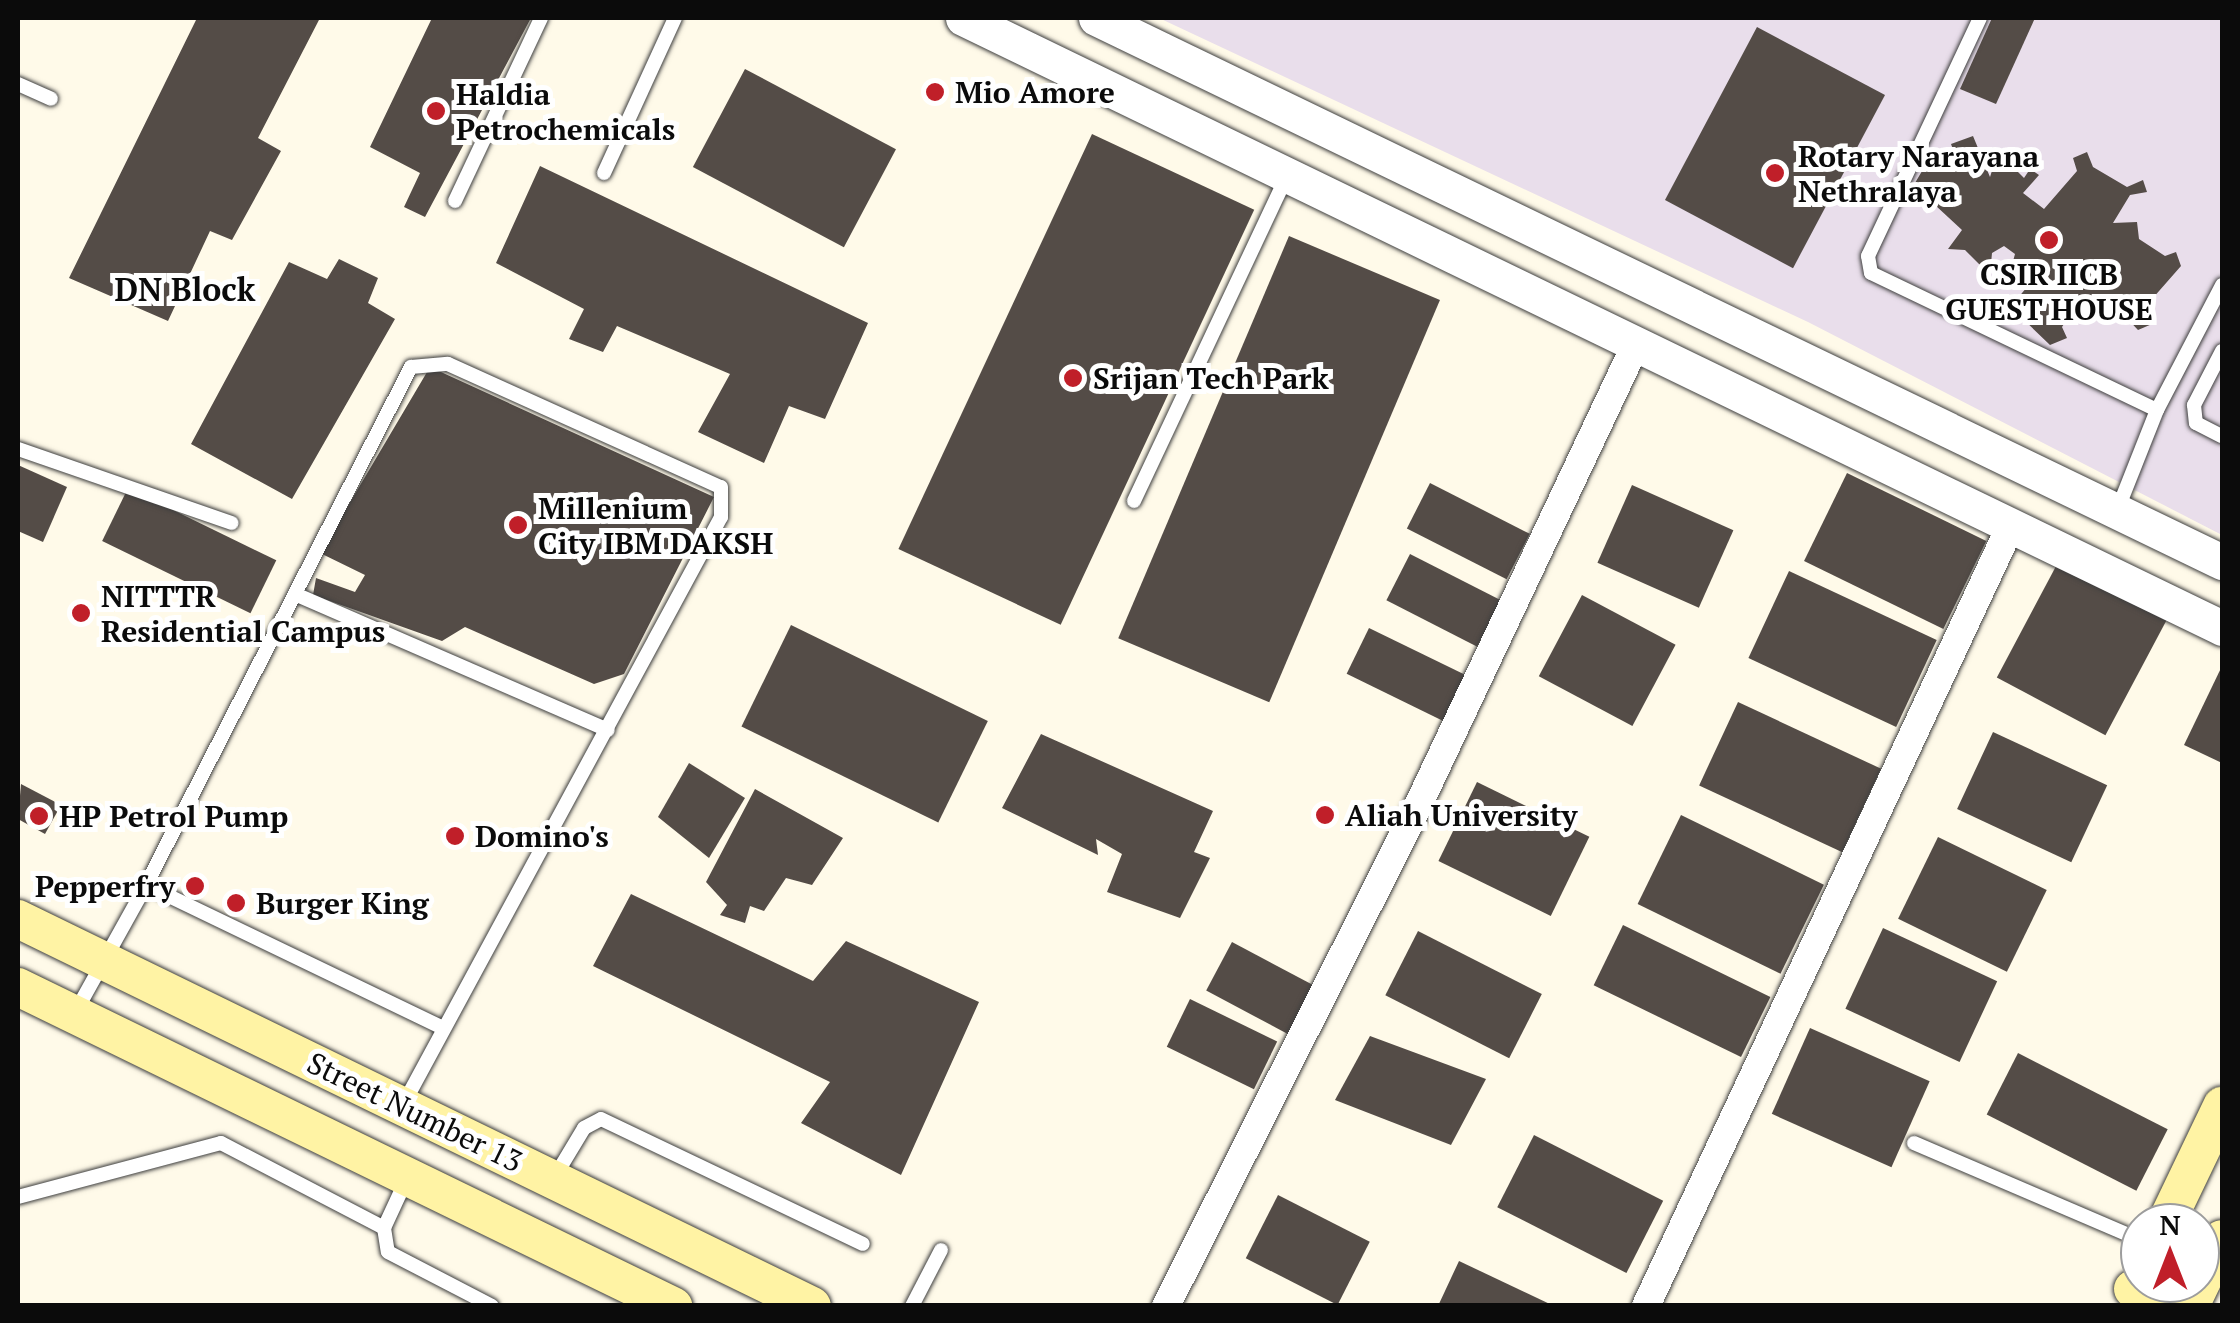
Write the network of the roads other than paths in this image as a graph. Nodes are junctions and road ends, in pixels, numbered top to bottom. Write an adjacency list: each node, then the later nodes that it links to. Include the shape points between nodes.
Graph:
1 (541, 18): 10 (lane)
2 (675, 18): 8 (lane)
3 (963, 18): 9 (street)
4 (1096, 18): 11 (street)
5 (1980, 18): 16 (lane, via 1868,256 1871,273)
6 (18, 84): 7 (lane)
7 (51, 98)
8 (604, 173)
9 (1288, 175): 13 (street); 19 (lane)
10 (455, 201)
11 (1562, 243): 13 (street); 20 (street)
12 (2222, 285): 16 (lane)
13 (1532, 293): 14 (street)
14 (1636, 344): 22 (street); 48 (street, via 1415,812)
15 (2222, 352): 17 (lane, via 2194,405 2196,423)
16 (2157, 410): 20 (lane)
17 (2222, 436)
18 (18, 449): 21 (lane)
19 (1134, 501)
20 (2117, 511): 23 (street)
21 (232, 522)
22 (2012, 526): 25 (street); 49 (street)
23 (2222, 562)
24 (295, 594): 26 (lane); 26 (lane, via 411,367 448,364 721,487 721,517); 27 (lane)
25 (2222, 628)
26 (608, 730): 32 (lane)
27 (146, 885): 29 (lane); 32 (lane)
28 (18, 919): 29 (main road, Street Number 13)
29 (104, 960): 31 (lane); 33 (main road, Street Number 13)
30 (18, 986): 31 (main road, Street Number 13)
31 (74, 1014): 36 (main road, Street Number 13)
32 (443, 1028): 33 (lane)
33 (402, 1106): 37 (main road, Street Number 13)
34 (2222, 1106): 39 (main road)
35 (1914, 1143): 41 (lane)
36 (408, 1176): 40 (lane); 45 (main road, Street Number 13)
37 (553, 1179): 42 (lane, via 584,1128 601,1119); 46 (main road, Street Number 13)
38 (18, 1196): 40 (lane, via 220,1143)
39 (2176, 1203)
40 (384, 1228): 44 (lane, via 388,1252)
41 (2120, 1231)
42 (862, 1244)
43 (941, 1250): 47 (lane)
44 (492, 1306)
45 (673, 1306)
46 (812, 1306)
47 (912, 1306)
48 (1166, 1306)
49 (1646, 1306)

